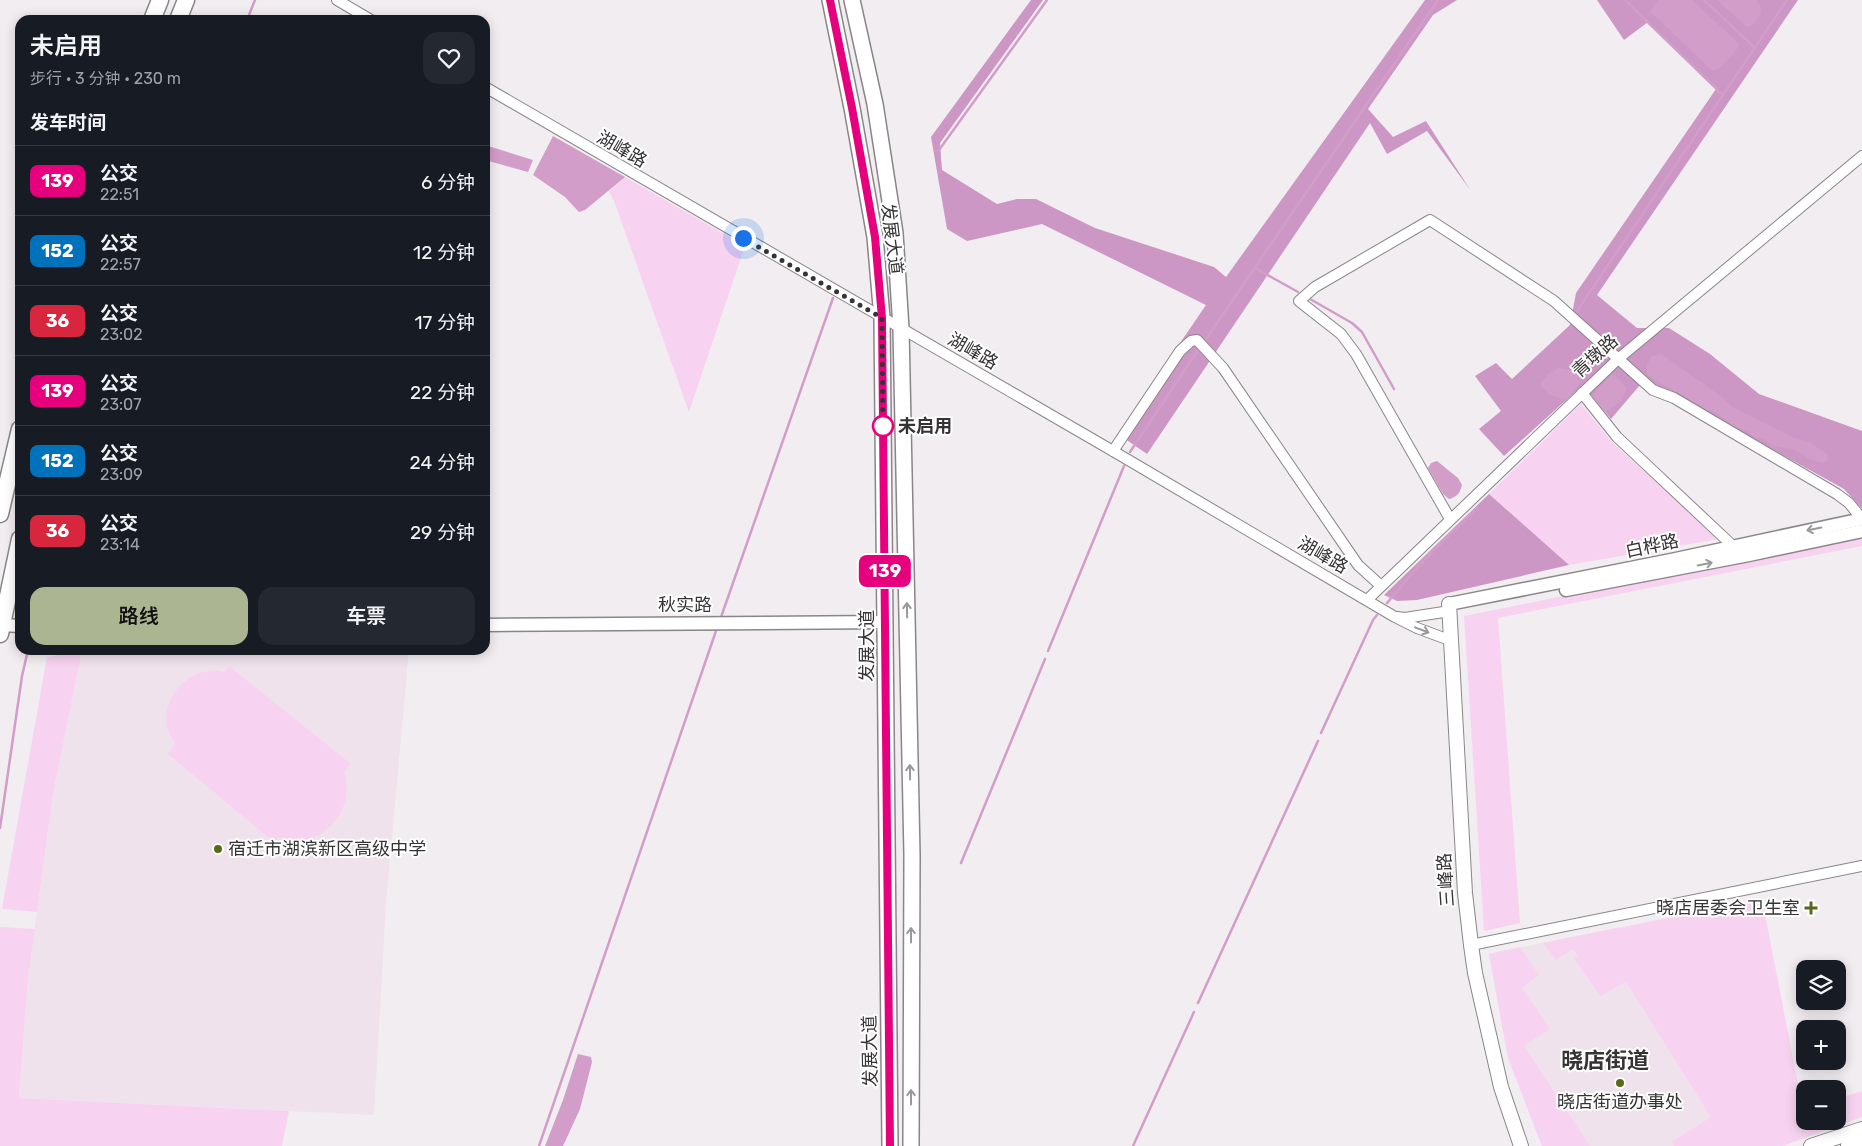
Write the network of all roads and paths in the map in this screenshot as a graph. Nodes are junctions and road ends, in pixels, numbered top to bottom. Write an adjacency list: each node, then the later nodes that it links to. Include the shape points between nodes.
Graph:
1 (160, 0): 6 (highway)
2 (186, 0): 7 (highway)
3 (337, 0): 8 (street)
4 (830, 0): 11 (main road, 发展大道, via 875,237)
5 (852, 0): 12 (main road, 发展大道, via 875,104 895,233)
6 (154, 15)
7 (180, 15)
8 (362, 15)
9 (490, 90): 11 (street, 湖峰路)
10 (1862, 156): 13 (street, 青墩路)
11 (882, 318): 12 (street, 湖峰路); 27 (main road, 发展大道)
12 (901, 329): 16 (street, 湖峰路); 37 (main road, 发展大道, one-way to 12, via 912,855)
13 (1618, 359): 14 (street, 青墩路); 18 (street, via 1554,301 1430,220 1315,286 1299,300 1340,334 1356,354); 19 (street, via 1653,390 1674,398 1837,494 1850,503)
14 (1582, 393): 18 (street, 青墩路); 21 (street, via 1617,437)
15 (15, 450): 17 (highway)
16 (1113, 451): 23 (street, via 1180,351 1197,340 1223,368 1358,565); 24 (street, 湖峰路)
17 (0, 514)
18 (1450, 519): 23 (street, 青墩路)
19 (1862, 519): 21 (street, 白桦路, one-way to 21)
20 (1862, 531): 25 (street, 白桦路, one-way to 20, via 1749,555)
21 (1734, 547): 25 (street, 白桦路)
22 (15, 562): 30 (highway)
23 (1380, 586): 24 (street, 青墩路)
24 (1367, 600): 26 (street, 湖峰路)
25 (1450, 608): 26 (street, via 1405,618); 31 (main road, 三峰路)
26 (1395, 617): 31 (street, 湖峰路, one-way to 31)
27 (886, 622): 28 (street, 秋实路); 36 (main road, 发展大道)
28 (490, 625)
29 (15, 627): 30 (street)
30 (1, 629)
31 (1452, 641): 33 (main road, 三峰路, via 1465,893)
32 (1862, 866): 33 (street)
33 (1471, 945): 38 (main road, 三峰路, via 1501,1087)
34 (1862, 1129): 39 (main road)
35 (1862, 1141): 40 (main road)
36 (890, 1146)
37 (911, 1146)
38 (1521, 1146)
39 (1811, 1146)
40 (1848, 1146)

